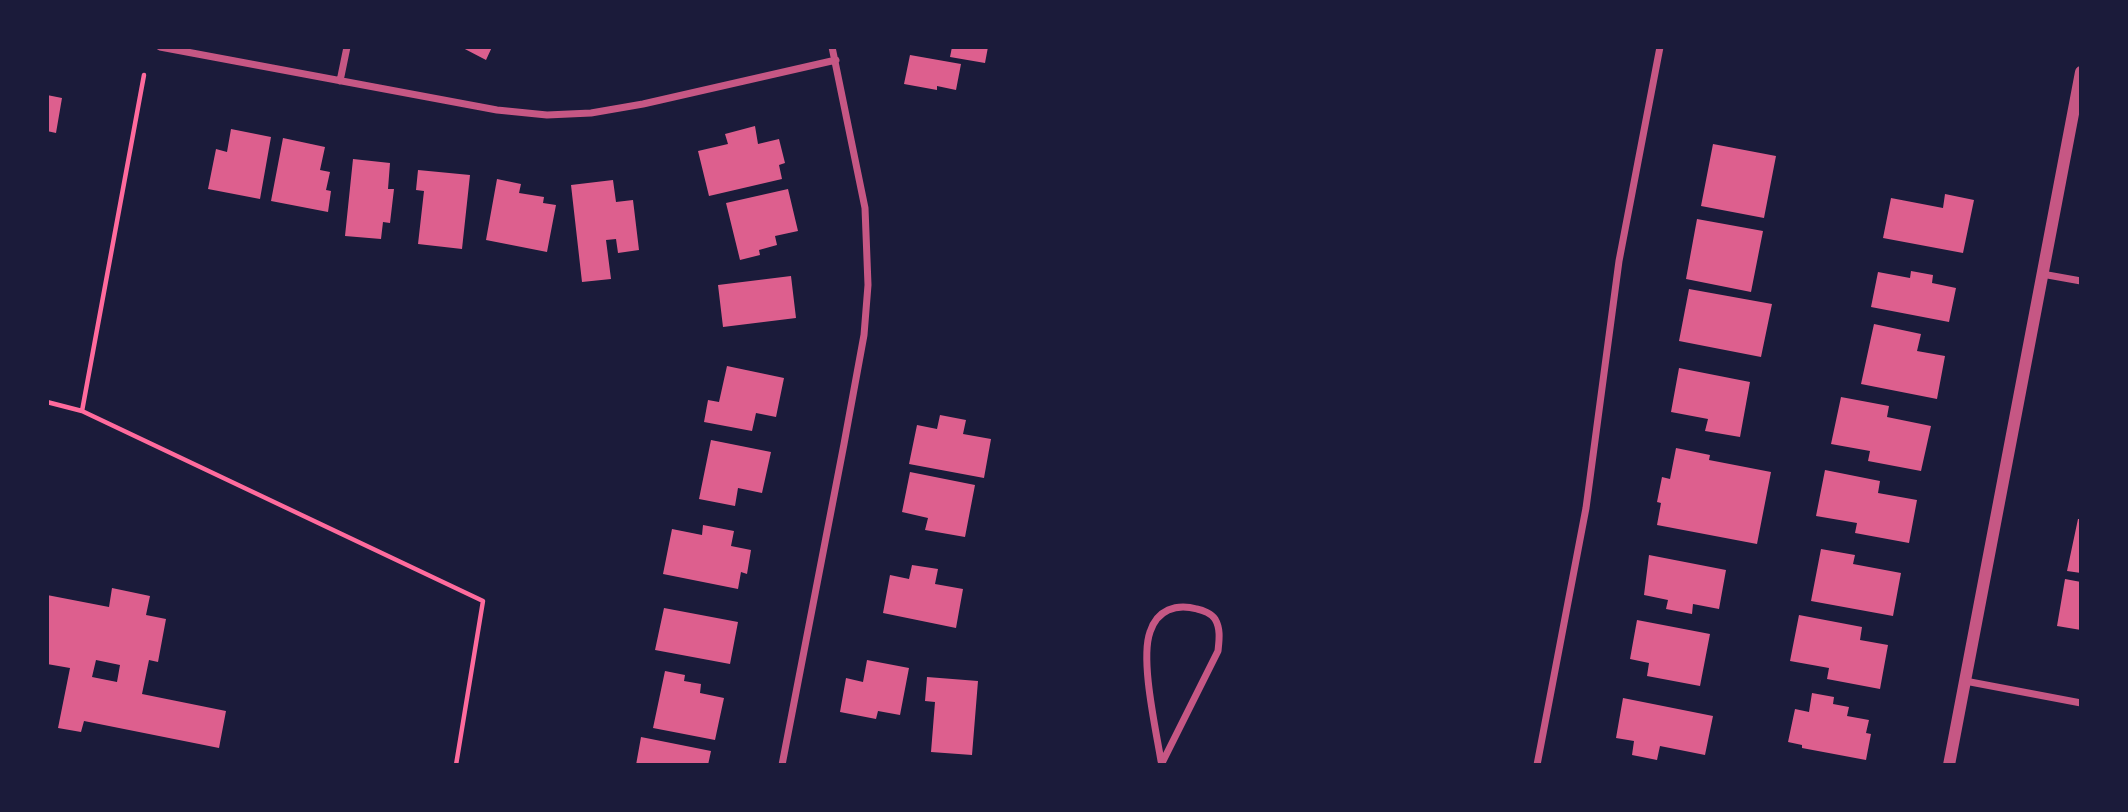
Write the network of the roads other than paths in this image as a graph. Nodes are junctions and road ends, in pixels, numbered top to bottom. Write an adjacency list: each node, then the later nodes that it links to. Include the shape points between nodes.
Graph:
1 (160, 47): 7 (street)
2 (347, 47): 7 (street)
3 (832, 47): 5 (street)
4 (1661, 47): 14 (street, via 1619,261 1586,508)
5 (836, 60): 7 (street, via 643,104 547,115); 13 (street, via 865,208 868,285 864,335)
6 (2081, 72): 8 (street)
7 (340, 81)
8 (2042, 274): 9 (street); 10 (street)
9 (2081, 281)
10 (1965, 681): 11 (street); 15 (street)
11 (2081, 703)
12 (1161, 763): 12 (street, via 1218,651 1215,619 1190,607 1174,606 1159,615 1147,647)
13 (782, 765)
14 (1538, 765)
15 (1948, 765)

